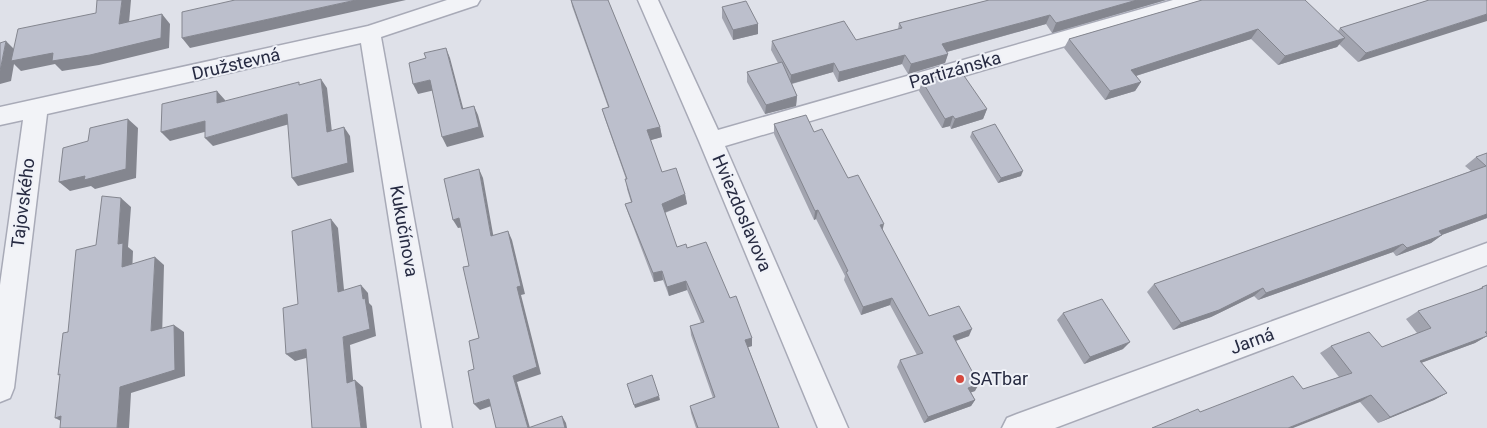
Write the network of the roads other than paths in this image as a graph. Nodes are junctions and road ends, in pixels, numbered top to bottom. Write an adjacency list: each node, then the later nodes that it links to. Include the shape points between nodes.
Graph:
1 (470, 0): 4 (street, Družstevná)
2 (648, 0): 7 (street, Hviezdoslavova)
3 (1198, 0): 7 (street, Partizánska)
4 (370, 33): 5 (street, Družstevná); 10 (street, Kukučínova)
5 (36, 108): 6 (street, Družstevná); 9 (street, Tajovského)
6 (0, 116)
7 (711, 141): 11 (street, Hviezdoslavova)
8 (1487, 254): 12 (street, Jarná)
9 (0, 388)
10 (437, 428)
11 (833, 428)
12 (1017, 428)

